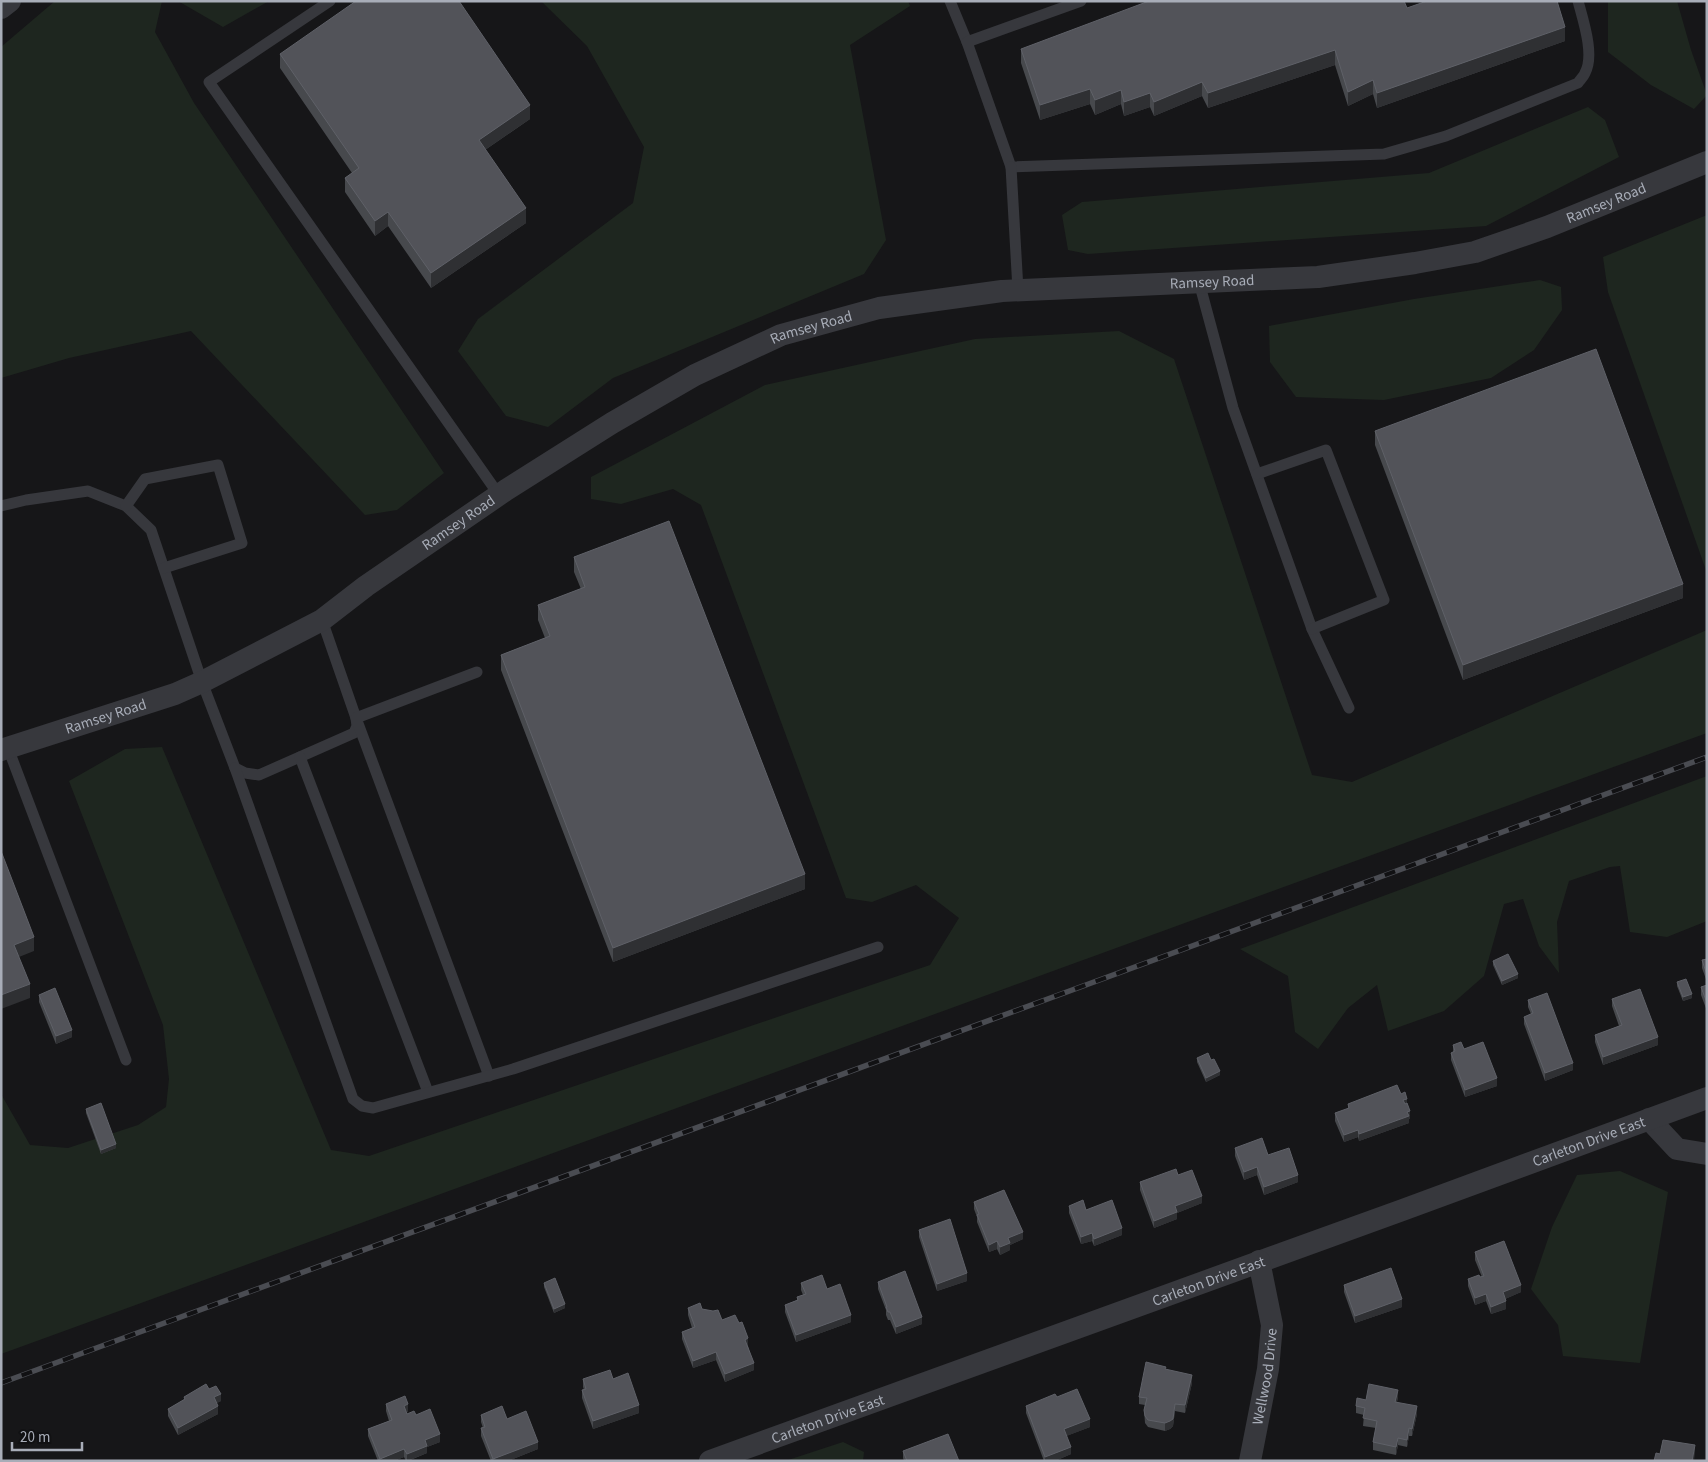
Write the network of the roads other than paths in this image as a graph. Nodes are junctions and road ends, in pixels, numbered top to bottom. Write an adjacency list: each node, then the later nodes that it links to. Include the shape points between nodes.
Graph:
1 (10, 1): 6 (street)
2 (330, 1): 13 (lane, via 209,82)
3 (950, 1): 7 (lane)
4 (1081, 1): 7 (lane)
5 (1578, 1): 9 (lane, via 1590,58 1586,73 1578,83 1446,136 1384,154)
6 (1, 8)
7 (967, 42): 9 (lane)
8 (1707, 162): 10 (street, Ramsey Road, via 1475,252 1318,277)
9 (1011, 167): 11 (lane)
10 (1199, 282): 11 (street, Ramsey Road); 12 (lane, via 1233,408)
11 (1018, 290): 13 (street, Ramsey Road, via 879,308 781,335 695,375 612,422)
12 (1257, 474): 18 (lane); 18 (lane, via 1326,450 1384,600)
13 (499, 495): 17 (street, Ramsey Road)
14 (1, 506): 15 (lane, via 88,491)
15 (126, 506): 16 (lane, via 152,530); 16 (lane, via 145,479 218,465 242,543)
16 (164, 568): 20 (lane)
17 (322, 620): 20 (street, Ramsey Road); 22 (lane)
18 (1312, 629): 21 (lane)
19 (477, 672): 22 (lane)
20 (202, 682): 23 (street, Ramsey Road, via 175,694); 25 (lane)
21 (1349, 708)
22 (356, 718): 24 (lane, via 354,732); 28 (lane)
23 (5, 749): 27 (lane)
24 (300, 757): 25 (lane, via 259,775); 29 (lane)
25 (235, 768): 29 (lane, via 353,1099 362,1106 373,1108)
26 (878, 947): 28 (lane)
27 (126, 1060)
28 (489, 1076): 29 (lane)
29 (428, 1092)
30 (1707, 1098): 31 (street, Carleton Drive East)
31 (1649, 1120): 32 (street, via 1677,1149); 33 (street, Carleton Drive East)
32 (1707, 1154)
33 (1259, 1261): 34 (street, Carleton Drive East, via 1001,1358); 35 (street, Wellwood Drive, via 1272,1325 1268,1369)
34 (710, 1461)
35 (1250, 1461)

